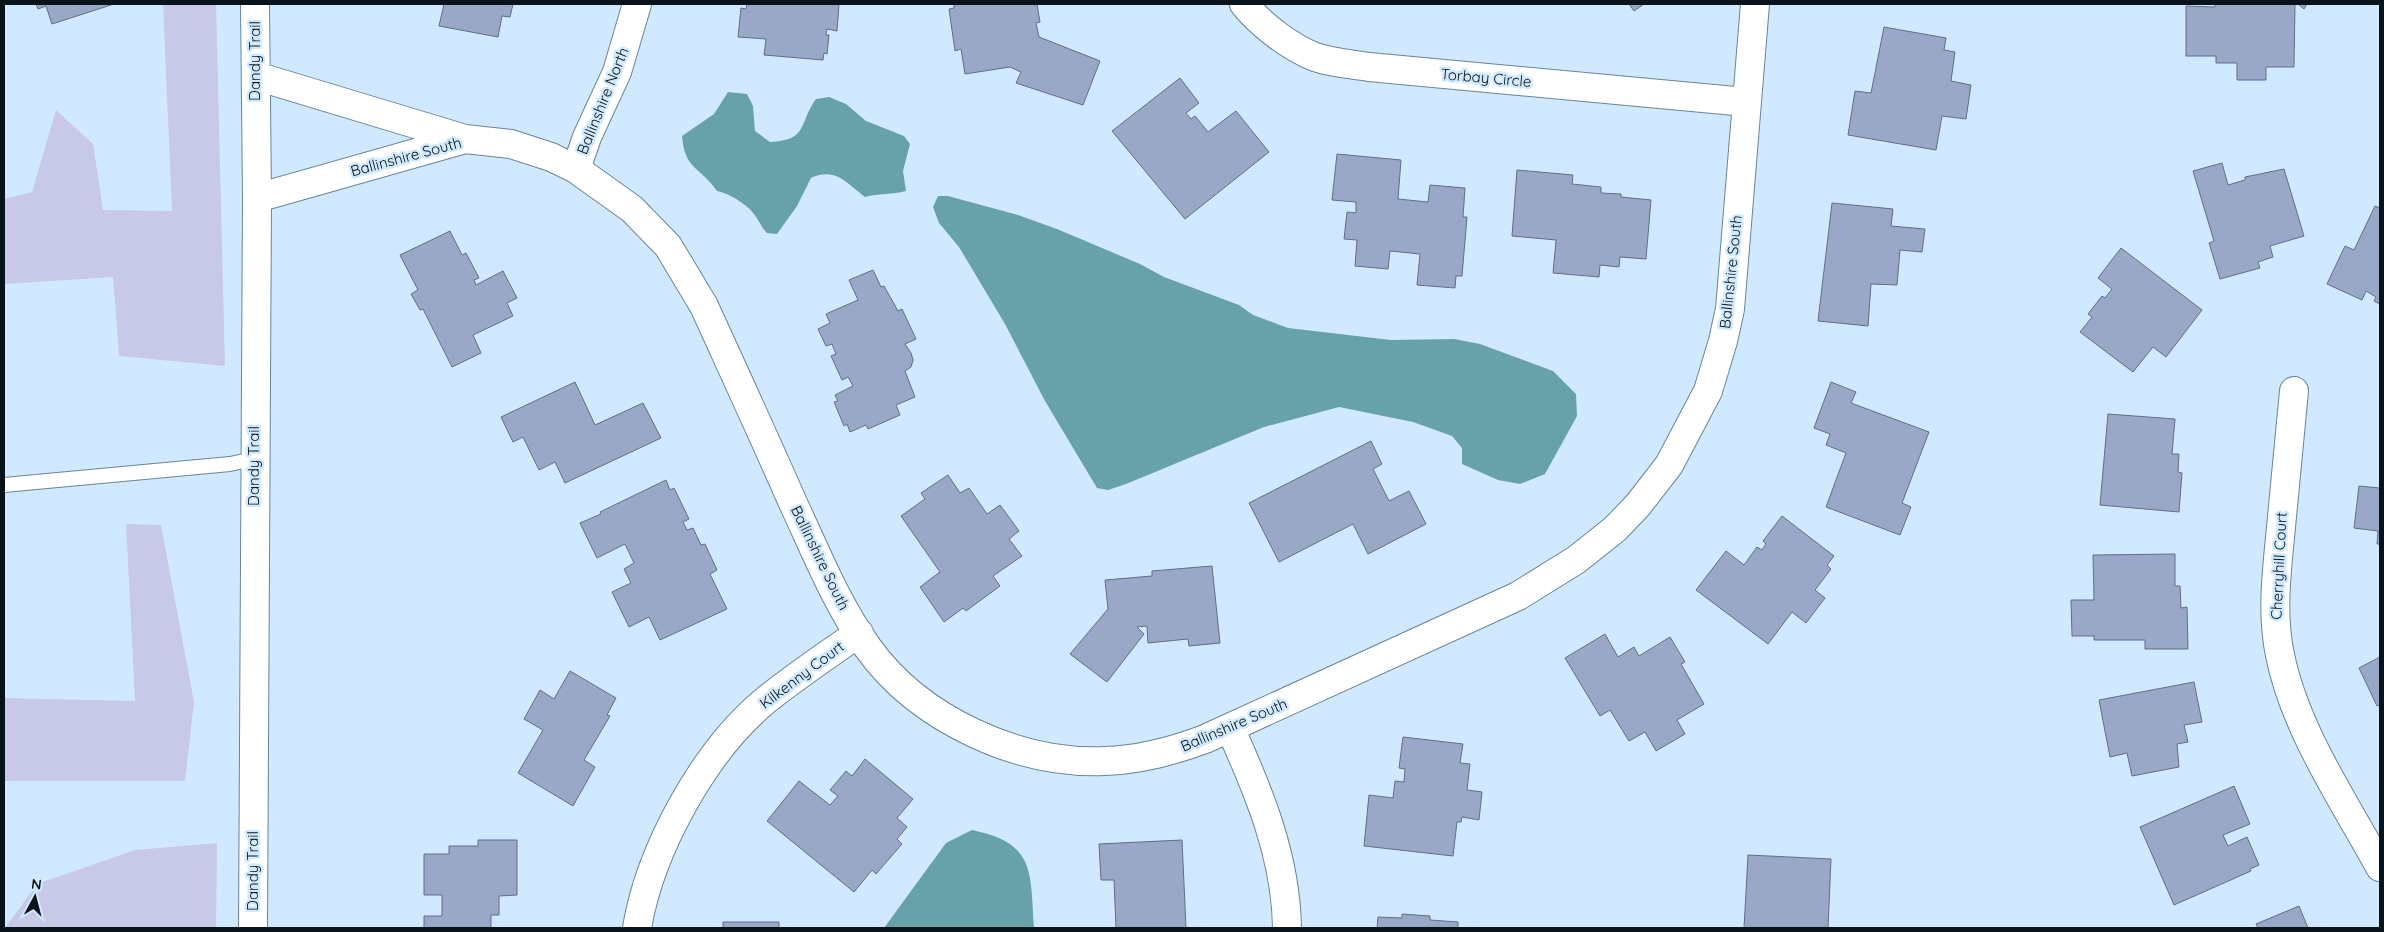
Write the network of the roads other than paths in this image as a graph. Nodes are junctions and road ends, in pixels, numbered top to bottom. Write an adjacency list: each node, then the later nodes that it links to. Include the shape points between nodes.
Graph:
1 (255, 4): 5 (street, Dandy Trail)
2 (637, 4): 8 (street, Ballinshire North, via 617,72)
3 (1244, 4): 6 (street, Torbay Circle, via 1254,16 1299,50 1317,57 1369,67)
4 (1755, 4): 6 (street)
5 (256, 76): 7 (street); 9 (street, Dandy Trail)
6 (1746, 102): 14 (street, Ballinshire South, via 1732,292 1723,341 1695,419 1669,465 1638,505 1590,550 1518,596)
7 (465, 140): 8 (street, Ballinshire South, via 511,144); 9 (street, Ballinshire South)
8 (576, 169): 13 (street, Ballinshire South, via 632,209 668,246 678,262 704,306 834,591)
9 (256, 198): 11 (street, Dandy Trail)
10 (2294, 391): 15 (street, Cherryhill Court, via 2275,585 2279,655 2308,735)
11 (254, 459): 12 (lane); 16 (street, Dandy Trail)
12 (4, 485)
13 (859, 633): 14 (street, Ballinshire South, via 869,649 903,686 930,706 958,726 1022,751 1054,758 1105,762 1172,751); 17 (street, Kilkenny Court, via 766,700 708,764 680,807 659,854)
14 (1230, 728): 18 (street, via 1252,778 1280,861)
15 (2380, 867)
16 (253, 928)
17 (637, 928)
18 (1287, 928)

